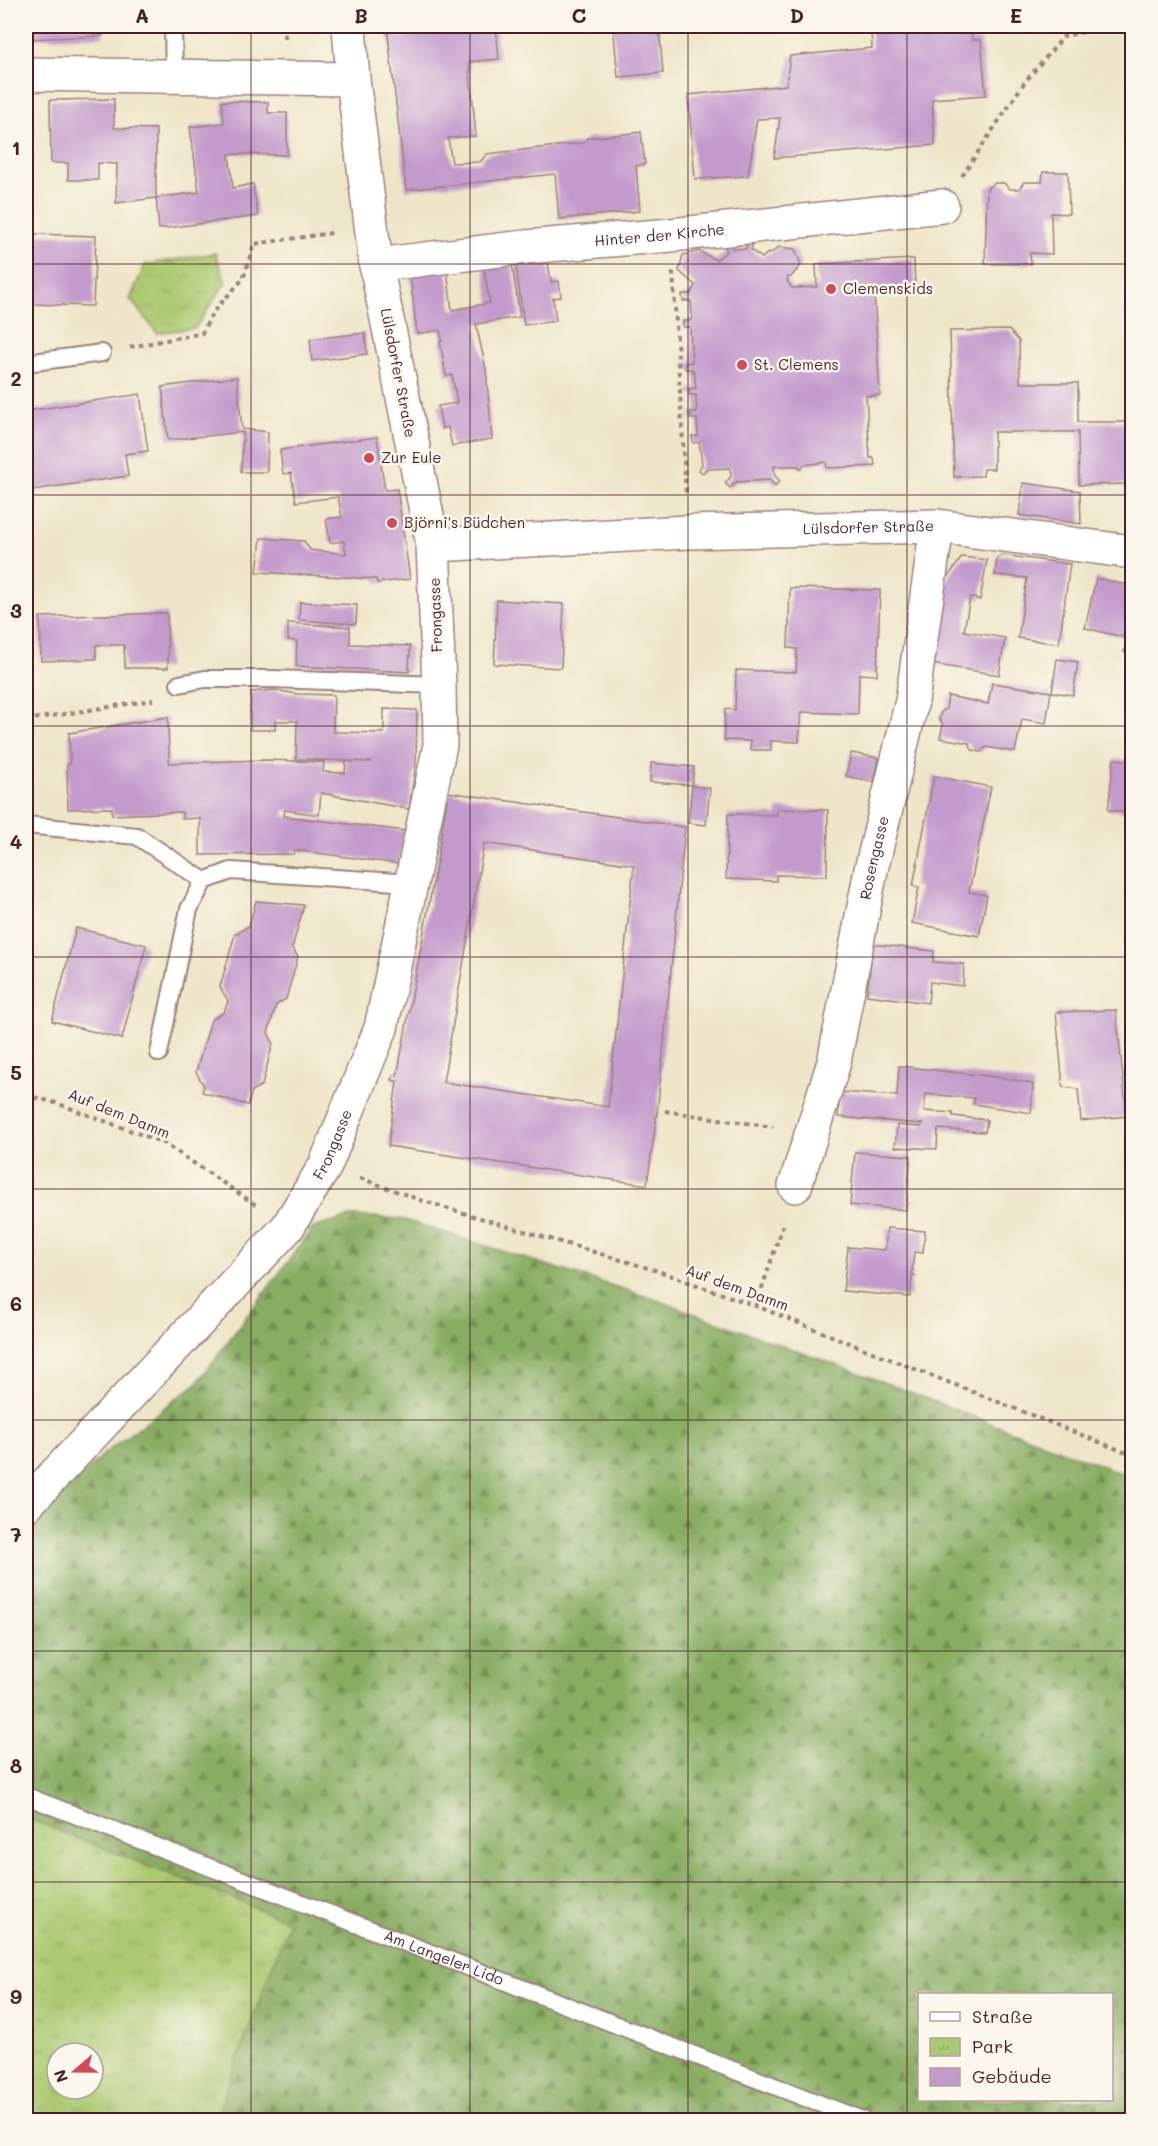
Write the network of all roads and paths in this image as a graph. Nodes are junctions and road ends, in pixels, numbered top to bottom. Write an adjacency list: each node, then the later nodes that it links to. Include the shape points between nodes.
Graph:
1 (173, 26): 5 (lane)
2 (349, 26): 6 (street, Lülsdorfer Straße)
3 (1114, 26): 7 (path, via 1064,36 1024,83)
4 (26, 74): 5 (street)
5 (174, 76): 6 (street)
6 (353, 79): 8 (street, Lülsdorfer Straße)
7 (942, 206): 9 (street, Hinter der Kirche)
8 (372, 227): 10 (street, Lülsdorfer Straße); 11 (path, via 254,244 243,279 213,312 202,333)
9 (671, 235): 10 (street, Hinter der Kirche); 14 (path)
10 (376, 265): 15 (street, Lülsdorfer Straße)
11 (102, 353): 12 (lane)
12 (26, 363)
13 (937, 526): 14 (street, Lülsdorfer Straße); 16 (street, Lülsdorfer Straße); 26 (street, Rosengasse, via 912,701 871,870 834,1062)
14 (688, 532): 15 (street, Lülsdorfer Straße)
15 (433, 545): 18 (street, Frongasse)
16 (1132, 552)
17 (179, 684): 18 (lane, via 205,679 250,679); 19 (path, via 169,698)
18 (439, 685): 22 (street, Frongasse, via 440,745)
19 (26, 720)
20 (26, 825): 21 (lane, via 137,836)
21 (204, 881): 22 (lane, via 231,871); 23 (lane, via 189,909)
22 (411, 883): 27 (street, Frongasse, via 381,1028)
23 (159, 1053)
24 (26, 1095): 29 (path, Auf dem Damm, via 56,1102 164,1143)
25 (666, 1111): 26 (path)
26 (812, 1133): 28 (street, Rosengasse)
27 (325, 1166): 29 (street, Frongasse); 30 (path, Auf dem Damm, via 423,1201 658,1271)
28 (795, 1186): 30 (path)
29 (287, 1228): 32 (street, Frongasse)
30 (756, 1306): 31 (path, Auf dem Damm)
31 (1132, 1455)
32 (26, 1506)
33 (26, 1796): 34 (lane, Am Langeler Lido)
34 (862, 2121)

